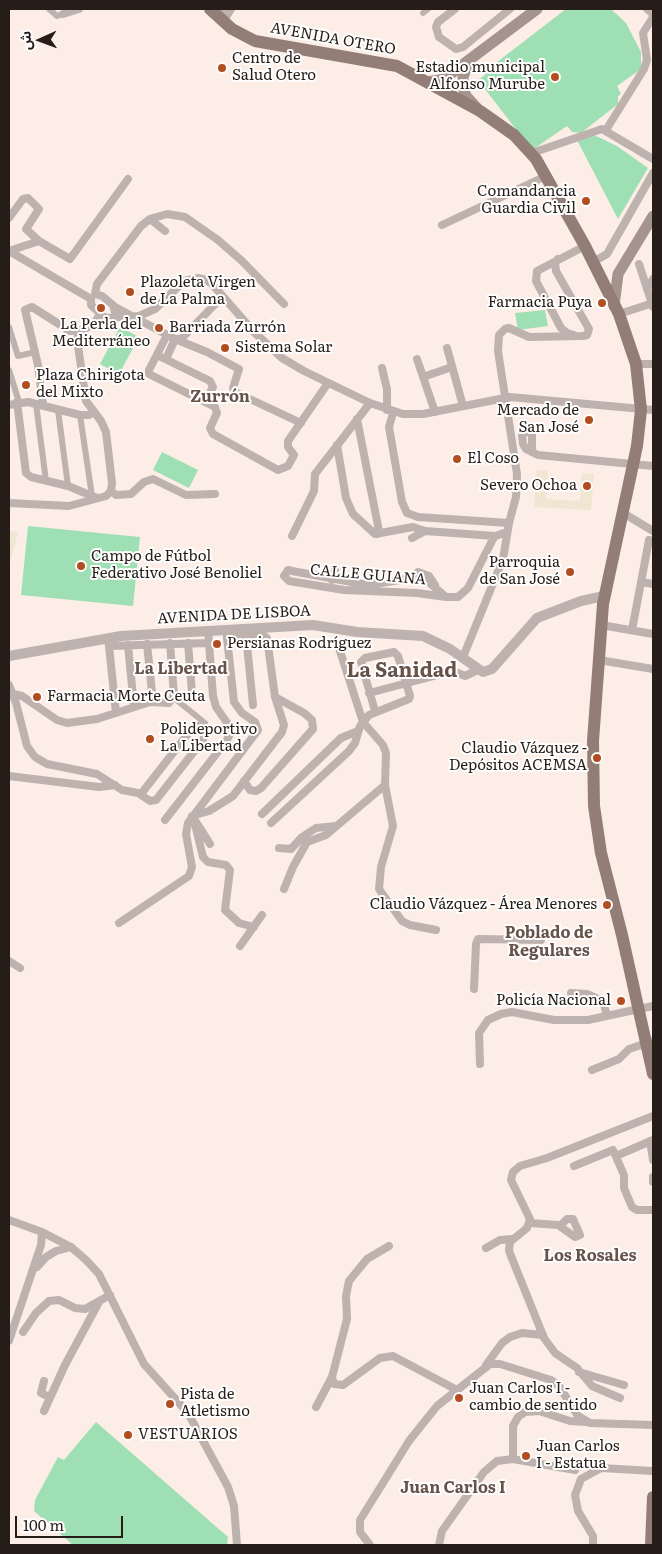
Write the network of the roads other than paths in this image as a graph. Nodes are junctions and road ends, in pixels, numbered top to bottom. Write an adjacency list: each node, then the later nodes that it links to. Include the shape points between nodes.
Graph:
1 (49, 9): 9 (street, via 56,16)
2 (210, 9): 8 (main road)
3 (455, 9): 4 (street, via 436,27 440,38 456,49 463,47)
4 (510, 9)
5 (537, 9): 11 (main road)
6 (647, 9): 10 (street)
7 (75, 10): 9 (street)
8 (226, 12): 12 (main road, AVENIDA OTERO, via 242,36 255,41 386,63)
9 (64, 14)
10 (653, 16): 14 (street, via 643,33 647,60 644,69)
11 (471, 59): 12 (main road, via 445,78); 13 (main road, via 466,67 463,87 472,104)
12 (427, 82): 13 (main road, AVENIDA OTERO)
13 (480, 110): 15 (main road, AVENIDA OTERO)
14 (606, 130): 15 (street, via 597,130); 16 (street)
15 (532, 153): 18 (main road, AVENIDA OTERO)
16 (653, 159)
17 (653, 174): 29 (street, via 607,254)
18 (546, 176): 23 (street); 26 (main road, AVENIDA OTERO)
19 (128, 179): 25 (street, via 70,258)
20 (653, 216): 31 (main road)
21 (9, 218): 25 (street, via 23,199 28,198 39,209 26,229)
22 (150, 219): 24 (street); 35 (street, via 141,226 97,284); 37 (street, via 168,214 185,217 242,261)
23 (442, 225)
24 (165, 231)
25 (40, 241): 27 (street)
26 (585, 246): 28 (street); 29 (main road, AVENIDA OTERO)
27 (9, 251): 35 (street)
28 (558, 259): 46 (street, via 556,272 589,329); 46 (street, via 537,272 536,281 561,328 567,333)
29 (593, 262): 32 (main road, AVENIDA OTERO)
30 (639, 264): 34 (street)
31 (618, 274): 32 (main road); 39 (main road)
32 (601, 278): 39 (main road, AVENIDA OTERO)
33 (653, 279): 34 (street)
34 (647, 290): 38 (street)
35 (93, 296): 40 (street, via 102,296); 41 (street, via 91,305)
36 (223, 296): 42 (street, via 206,280 191,278 155,309); 47 (street, via 185,338); 60 (street, via 282,358)
37 (284, 304)
38 (653, 304): 39 (street)
39 (616, 310): 54 (main road, AVENIDA OTERO)
40 (114, 311): 41 (street, via 108,318); 42 (street)
41 (100, 314): 44 (street, via 94,324)
42 (132, 317): 45 (street)
43 (9, 327): 48 (street)
44 (83, 329): 50 (street, via 70,331 35,308 28,308 24,314); 70 (street, via 77,339 86,402)
45 (167, 335): 47 (street); 51 (street)
46 (583, 336): 61 (street, via 542,338 529,337 509,328 501,331 498,351)
47 (175, 339): 52 (street); 74 (street, via 237,368 240,371 234,390)
48 (12, 347): 50 (street, via 19,357)
49 (447, 348): 56 (street)
50 (36, 352): 65 (street)
51 (157, 355): 52 (street); 62 (street, via 149,370 150,376)
52 (166, 359): 62 (street, via 210,381 213,387)
53 (417, 359): 59 (street)
54 (636, 364): 55 (street); 68 (main road, AVENIDA OTERO)
55 (653, 364)
56 (452, 367): 59 (street); 66 (street)
57 (382, 368): 69 (street)
58 (9, 370): 63 (street)
59 (423, 377): 71 (street)
60 (328, 383): 64 (street); 74 (street)
61 (504, 398): 66 (street); 68 (street); 86 (street, via 518,486)
62 (205, 402): 74 (street, via 216,410 210,428 212,434 278,470 288,466 293,458 294,452 287,444)
63 (15, 403): 65 (street); 79 (street, via 25,470 32,477)
64 (370, 403): 69 (street); 73 (street)
65 (39, 404): 67 (street); 79 (street)
66 (463, 406): 71 (street)
67 (58, 410): 72 (street); 80 (street)
68 (647, 410): 77 (main road, AVENIDA OTERO)
69 (390, 411): 71 (street, via 413,415); 86 (street, via 402,502 407,513)
70 (92, 412): 72 (street); 81 (street, via 106,432)
71 (435, 412)
72 (80, 415): 83 (street)
73 (358, 419): 75 (street); 89 (street)
74 (301, 423)
75 (337, 445): 89 (street, via 350,509); 90 (street, via 315,474 314,491)
76 (532, 452): 77 (street, via 546,457)
77 (634, 464): 78 (street); 85 (main road, AVENIDA OTERO)
78 (653, 466)
79 (46, 481): 80 (street)
80 (68, 486): 83 (street)
81 (111, 491): 82 (street, via 116,495 131,494 144,482 153,479 186,495); 83 (street, via 108,495)
82 (215, 494)
83 (95, 497): 84 (street, via 64,507)
84 (9, 503)
85 (623, 513): 87 (street); 100 (main road, AVENIDA OTERO)
86 (508, 528): 91 (street); 116 (street, via 501,566)
87 (653, 530)
88 (425, 531): 89 (street, via 413,527); 91 (street); 92 (street)
89 (377, 534)
90 (292, 536)
91 (496, 536): 101 (street, via 464,594)
92 (412, 538)
93 (649, 540): 97 (street)
94 (335, 570): 96 (street)
95 (418, 572): 99 (street, via 430,576)
96 (332, 580): 99 (street, CALLE GUIANA, via 368,586 419,577); 101 (street, CALLE GUIANA, via 288,570 284,576 289,581 344,590 417,592)
97 (641, 582): 98 (street); 104 (street)
98 (653, 584)
99 (438, 590): 101 (street, CALLE GUIANA)
100 (604, 596): 102 (main road, AVENIDA OTERO); 119 (street, via 537,618 492,669)
101 (446, 597)
102 (601, 625): 104 (street); 117 (main road, AVENIDA OTERO)
103 (208, 630): 105 (street, AVENIDA DE LISBOA); 108 (street, AVENIDA DE LISBOA); 109 (street)
104 (632, 630): 106 (street)
105 (226, 633): 107 (street); 116 (street, AVENIDA DE LISBOA, via 313,625 357,632 418,635 432,639); 141 (street, via 236,705 256,722 258,730)
106 (653, 634)
107 (246, 635): 126 (street, via 263,635 267,642); 128 (street)
108 (109, 642): 113 (street); 115 (street, AVENIDA DE LISBOA); 131 (street)
109 (208, 642): 111 (street); 142 (street, via 212,692 230,734)
110 (170, 643): 111 (street); 112 (street); 125 (street)
111 (188, 643): 122 (street)
112 (147, 644): 113 (street); 127 (street)
113 (128, 645): 129 (street)
114 (339, 648): 132 (street)
115 (9, 656)
116 (463, 657): 119 (street, AVENIDA DE LISBOA)
117 (599, 660): 118 (street); 159 (main road, AVENIDA OTERO, via 593,741 595,822)
118 (653, 669)
119 (478, 670): 120 (street, via 465,676 453,671)
120 (406, 683): 123 (street); 123 (street, via 394,652 365,658 360,664); 130 (street, via 409,699)
121 (9, 685): 124 (street)
122 (192, 692)
123 (369, 693): 130 (street)
124 (13, 694): 131 (street, via 22,696 62,722 89,721); 137 (street, via 27,746 35,757 47,764 97,774)
125 (174, 696): 127 (street, via 168,703); 133 (street, via 205,723)
126 (275, 697): 136 (street, via 283,718 282,732); 136 (street, via 304,713 312,720 313,728 261,788 250,790)
127 (153, 702): 129 (street)
128 (253, 705)
129 (134, 707): 131 (street)
130 (375, 711): 132 (street)
131 (116, 713)
132 (362, 722): 134 (street); 138 (street, via 383,745 386,753)
133 (205, 730): 139 (street, via 201,725 194,726); 139 (street, via 203,740 154,801 150,802)
134 (358, 731): 140 (street, via 340,738); 143 (street, via 349,751)
135 (9, 776): 137 (street, via 99,787)
136 (244, 781): 141 (street, via 226,802)
137 (115, 785): 139 (street)
138 (385, 786): 144 (street); 151 (street, via 392,826 379,889 402,921)
139 (141, 794)
140 (262, 814)
141 (193, 818): 145 (street); 149 (street, via 186,830 192,867 189,876); 150 (street, via 203,857 208,862 226,865 230,870 225,910 239,923)
142 (165, 820)
143 (271, 823)
144 (336, 826): 146 (street, via 316,828 291,849); 147 (street, via 326,835 307,842)
145 (210, 844)
146 (279, 848)
147 (284, 889)
148 (262, 915): 150 (street)
149 (119, 923)
150 (254, 927): 153 (street)
151 (436, 930)
152 (540, 940): 156 (street, via 478,939)
153 (240, 946)
154 (9, 962): 155 (street)
155 (20, 968)
156 (474, 989)
157 (571, 993): 160 (street, via 587,994 600,1000)
158 (653, 1006): 159 (street)
159 (638, 1009): 160 (street); 161 (main road, AVENIDA OTERO)
160 (607, 1016): 162 (street, via 566,1020 512,1012 497,1015 479,1033)
161 (650, 1042): 163 (street, via 629,1049 618,1059); 164 (main road, AVENIDA OTERO)
162 (480, 1064)
163 (592, 1070)
164 (653, 1074)
165 (653, 1116): 174 (street, via 517,1167 511,1183)
166 (652, 1141): 167 (street); 168 (street)
167 (616, 1156): 169 (street, via 610,1150); 172 (street, via 632,1207)
168 (653, 1160)
169 (574, 1166)
170 (653, 1177): 171 (street)
171 (653, 1182)
172 (653, 1210)
173 (9, 1220): 176 (street)
174 (530, 1223): 175 (street); 178 (street)
175 (561, 1225)
176 (42, 1232): 177 (street); 183 (street)
177 (53, 1238): 180 (street); 182 (street)
178 (512, 1239): 181 (street, via 500,1240); 187 (street, via 510,1254)
179 (389, 1246): 191 (street, via 368,1259 349,1281 347,1319)
180 (71, 1248): 182 (street); 184 (street, via 93,1267)
181 (486, 1248)
182 (46, 1257): 183 (street)
183 (32, 1276): 188 (street)
184 (110, 1295): 185 (street); 210 (street, via 144,1364 188,1413 228,1487 234,1506)
185 (99, 1302): 186 (street, via 82,1309 59,1300 49,1301); 195 (street)
186 (23, 1332)
187 (543, 1335): 189 (street, via 522,1333 510,1337); 190 (street, via 555,1353)
188 (9, 1341)
189 (486, 1365): 194 (street); 199 (street, via 497,1363 551,1380 575,1413)
190 (579, 1372): 193 (street); 196 (street, via 595,1388)
191 (332, 1377): 194 (street, via 334,1384 343,1385 380,1358 393,1356); 197 (street)
192 (44, 1380): 195 (street, via 41,1393)
193 (624, 1384)
194 (455, 1389): 211 (street, via 418,1428 361,1516 360,1532)
195 (49, 1397): 198 (street)
196 (620, 1398)
197 (316, 1407)
198 (44, 1411)
199 (586, 1422): 200 (street); 201 (street, via 564,1419 539,1410 526,1412 513,1426)
200 (653, 1425)
201 (512, 1459): 204 (street); 212 (street, via 497,1462 484,1472 442,1531)
202 (586, 1465): 203 (street); 204 (street, via 578,1465); 206 (street, via 590,1469)
203 (601, 1468): 205 (street); 206 (street)
204 (575, 1470): 207 (street)
205 (653, 1471)
206 (589, 1475): 207 (street)
207 (581, 1479): 213 (street, via 576,1502 592,1532)
208 (653, 1497): 209 (main road)
209 (652, 1544)
210 (237, 1545)
211 (370, 1545)
212 (439, 1545)
213 (593, 1545)

